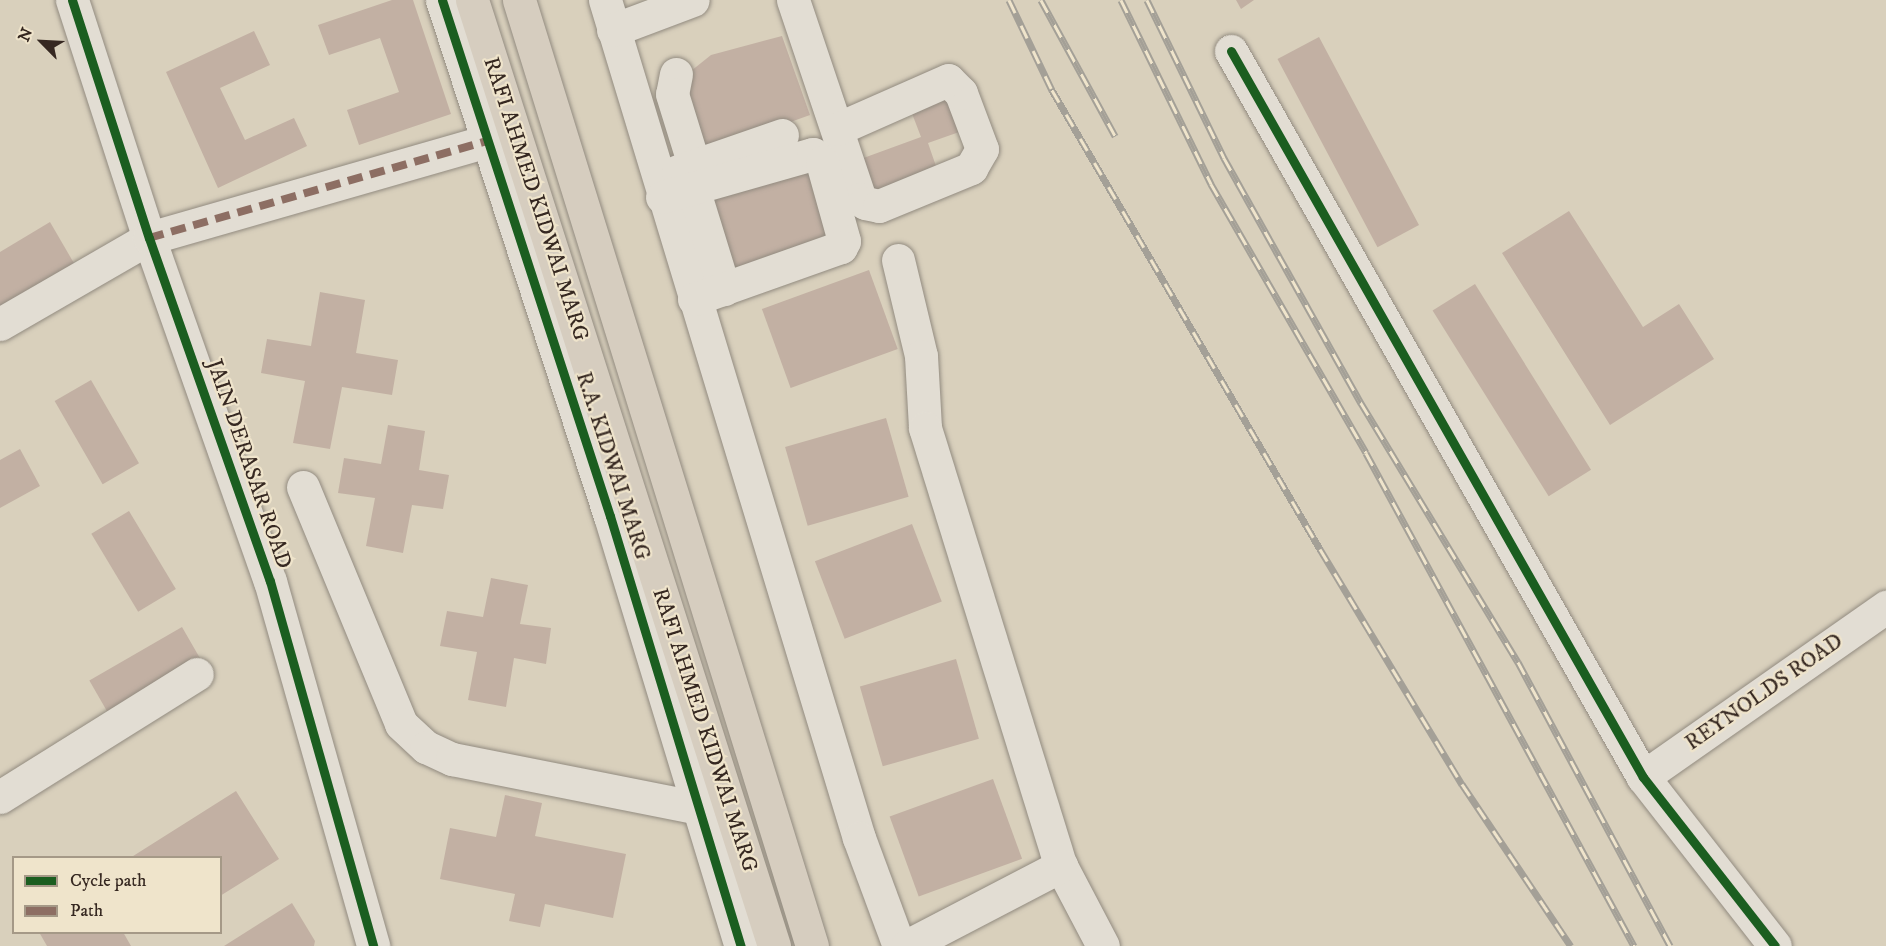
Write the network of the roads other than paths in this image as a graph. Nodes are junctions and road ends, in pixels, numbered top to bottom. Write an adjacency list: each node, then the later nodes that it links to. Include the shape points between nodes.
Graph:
1 (72, 0): 15 (street, JAIN DERASAR ROAD)
2 (442, 0): 12 (street, R.A. KIDWAI MARG)
3 (472, 0): 28 (main road, RAFI AHMED KIDWAI MARG)
4 (519, 0): 29 (main road)
5 (693, 0): 7 (street)
6 (793, 0): 10 (street)
7 (609, 15): 14 (street)
8 (1232, 51): 22 (street)
9 (675, 74): 13 (street, via 672,93)
10 (837, 129): 10 (street, via 860,199 871,206 971,168 982,149 961,93 948,80)
11 (782, 135): 13 (street)
12 (488, 141): 15 (street); 24 (street, R.A. KIDWAI MARG, via 610,516)
13 (694, 177): 14 (street); 17 (street); 17 (street, via 813,154 822,162 844,241 841,247)
14 (660, 188): 17 (street)
15 (148, 238): 18 (street); 26 (street, JAIN DERASAR ROAD, via 270,581)
16 (897, 260): 25 (street, via 921,356 925,428)
17 (709, 294): 30 (street, via 859,838)
18 (0, 324)
19 (303, 487): 24 (street, via 401,724 426,747 452,759)
20 (1886, 607): 22 (street, REYNOLDS ROAD)
21 (197, 674): 23 (street)
22 (1643, 777): 33 (street)
23 (0, 797)
24 (699, 808): 27 (street, R.A. KIDWAI MARG)
25 (1061, 866): 31 (street); 32 (street)
26 (373, 946)
27 (741, 946)
28 (774, 946)
29 (812, 946)
30 (899, 946)
31 (908, 946)
32 (1103, 946)
33 (1775, 946)

